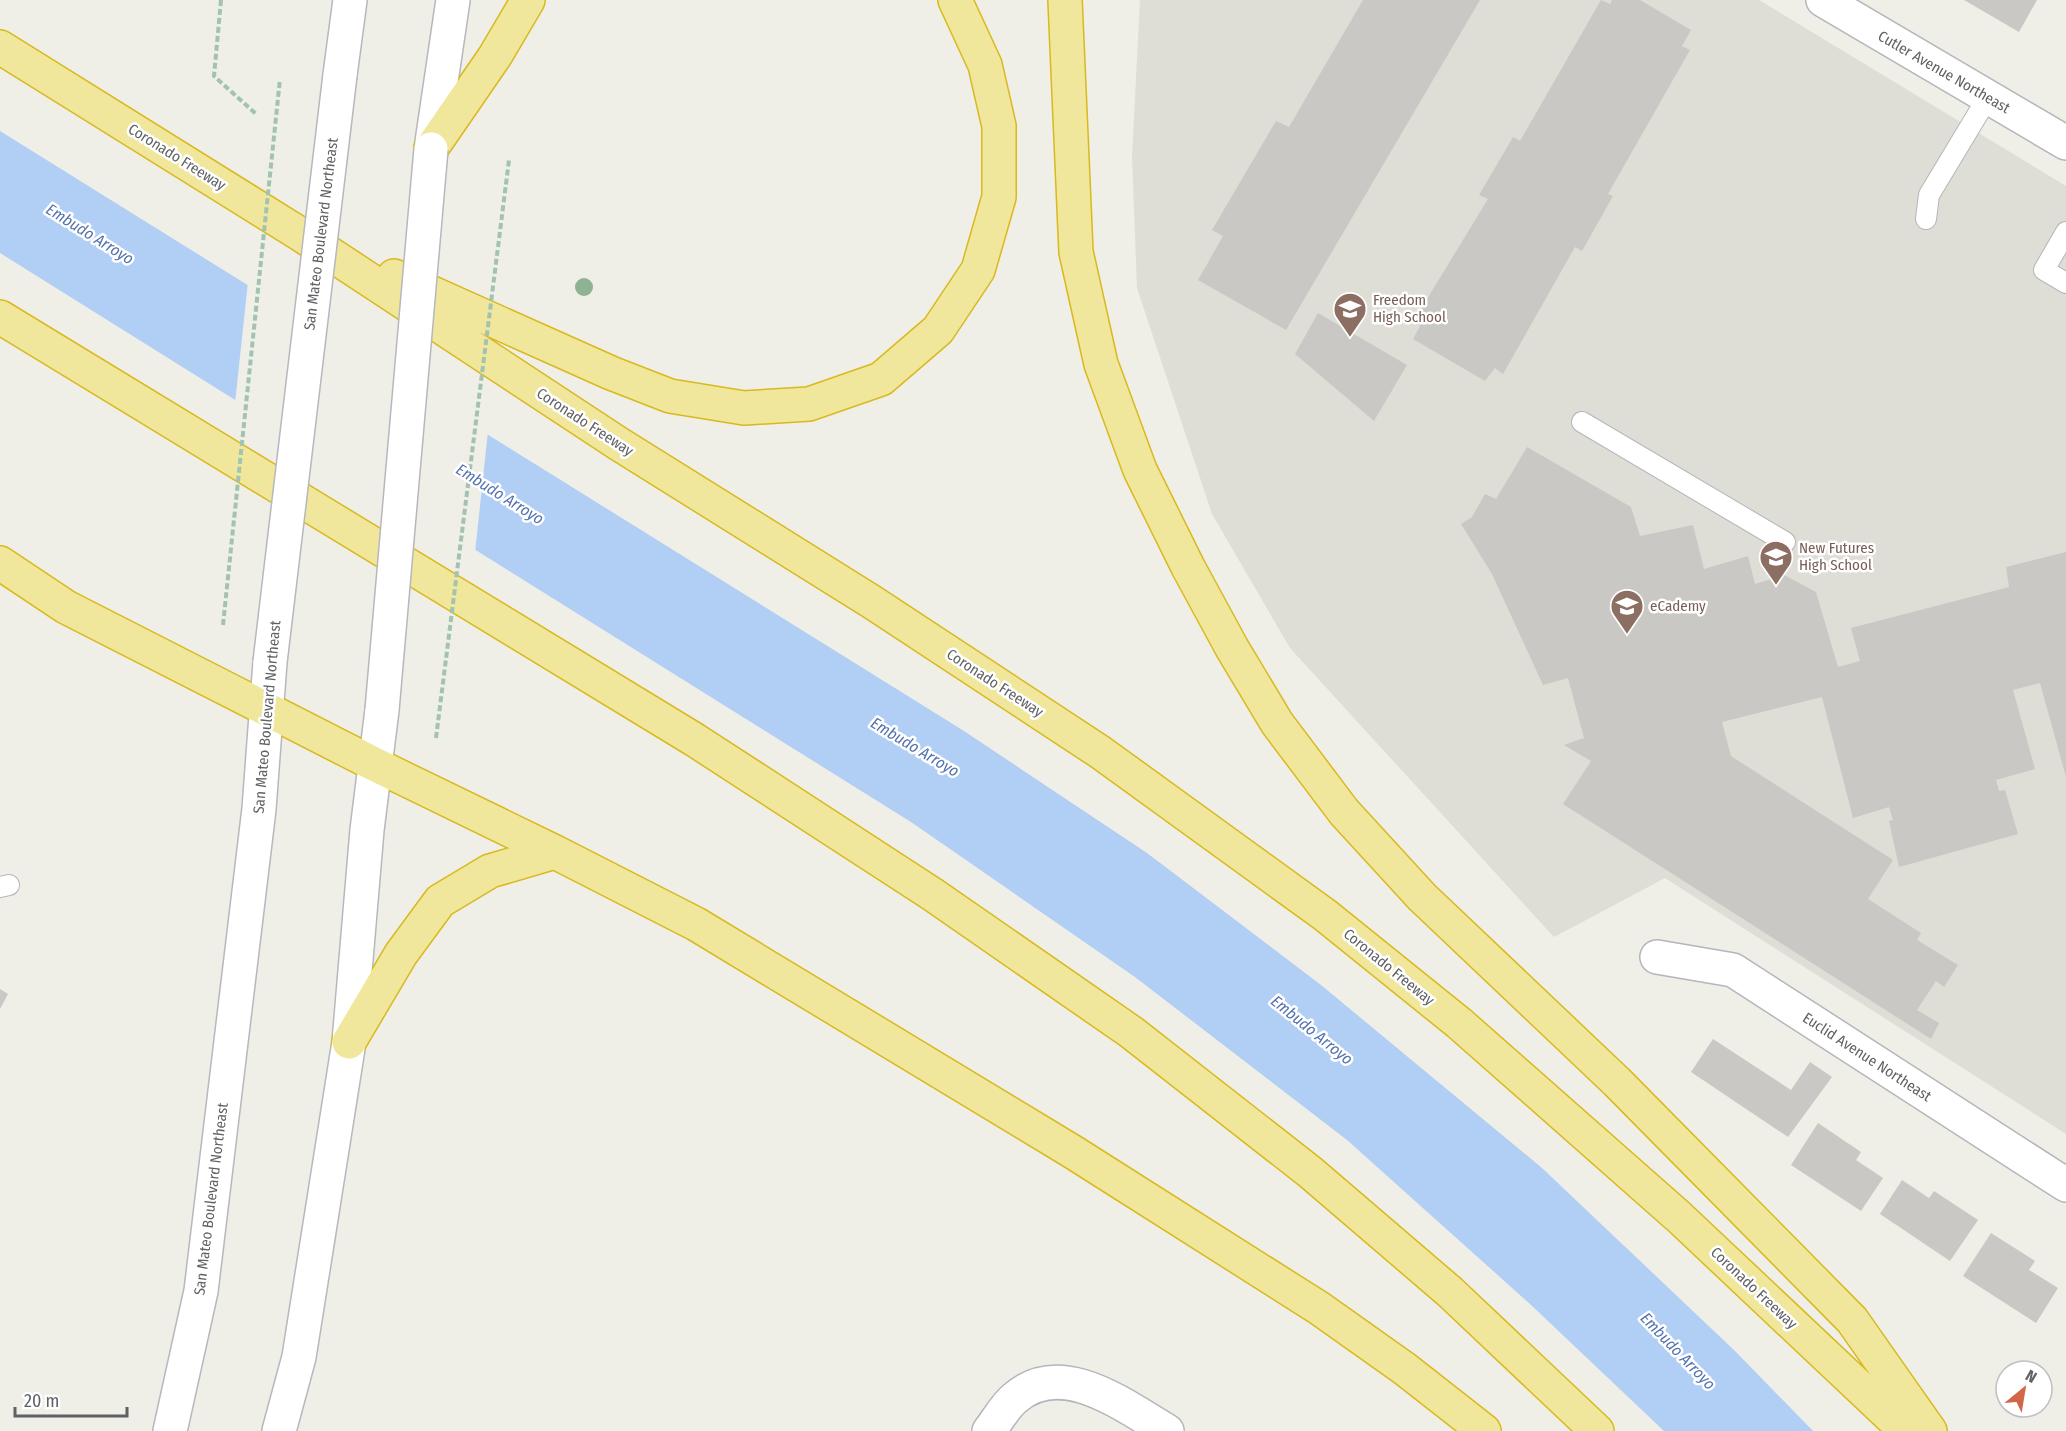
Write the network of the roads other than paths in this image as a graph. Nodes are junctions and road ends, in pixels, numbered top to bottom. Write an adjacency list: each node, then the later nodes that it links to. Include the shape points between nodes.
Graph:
1 (350, 0): 19 (main road, San Mateo Boulevard Northeast, bridge)
2 (453, 0): 10 (main road)
3 (528, 0): 10 (highway)
4 (955, 0): 13 (highway, via 988,75 999,126 999,197 978,270 938,330 881,379 809,404 744,408 670,396)
5 (1065, 0): 32 (highway, via 1076,252 1101,364 1140,470 1243,667 1277,723 1344,812 1422,897 1617,1082 1852,1320)
6 (1835, 3): 8 (main road, Cutler Avenue Northeast)
7 (0, 47): 13 (highway, Coronado Freeway)
8 (1988, 97): 9 (main road, Cutler Avenue Northeast); 11 (lane, via 1929,195)
9 (2066, 143)
10 (431, 149): 20 (main road, bridge)
11 (1926, 219)
12 (2066, 232): 14 (lane, via 2044,270)
13 (300, 234): 31 (highway, Coronado Freeway, via 1090,746 1325,915 1459,1023 1679,1217)
14 (2066, 283)
15 (0, 317): 30 (highway, via 695,740 932,894 1112,1019 1310,1172 1450,1292)
16 (1582, 422): 17 (lane)
17 (1785, 542)
18 (0, 563): 19 (highway, via 66,607)
19 (265, 710): 20 (highway); 25 (main road, San Mateo Boulevard Northeast, via 259,809 201,1291)
20 (376, 765): 21 (highway); 23 (main road)
21 (555, 852): 23 (highway, via 490,871 440,901 401,954); 29 (highway, via 696,924 1073,1152 1318,1308)
22 (1657, 957): 24 (main road, Euclid Avenue Northeast, via 1733,970)
23 (349, 1042): 26 (main road, via 299,1357)
24 (2066, 1185)
25 (170, 1431)
26 (279, 1431)
27 (989, 1431): 28 (main road, via 1015,1398 1046,1381 1093,1388)
28 (1167, 1431)
29 (1484, 1431)
30 (1597, 1431)
31 (1906, 1431)
32 (1930, 1431)

